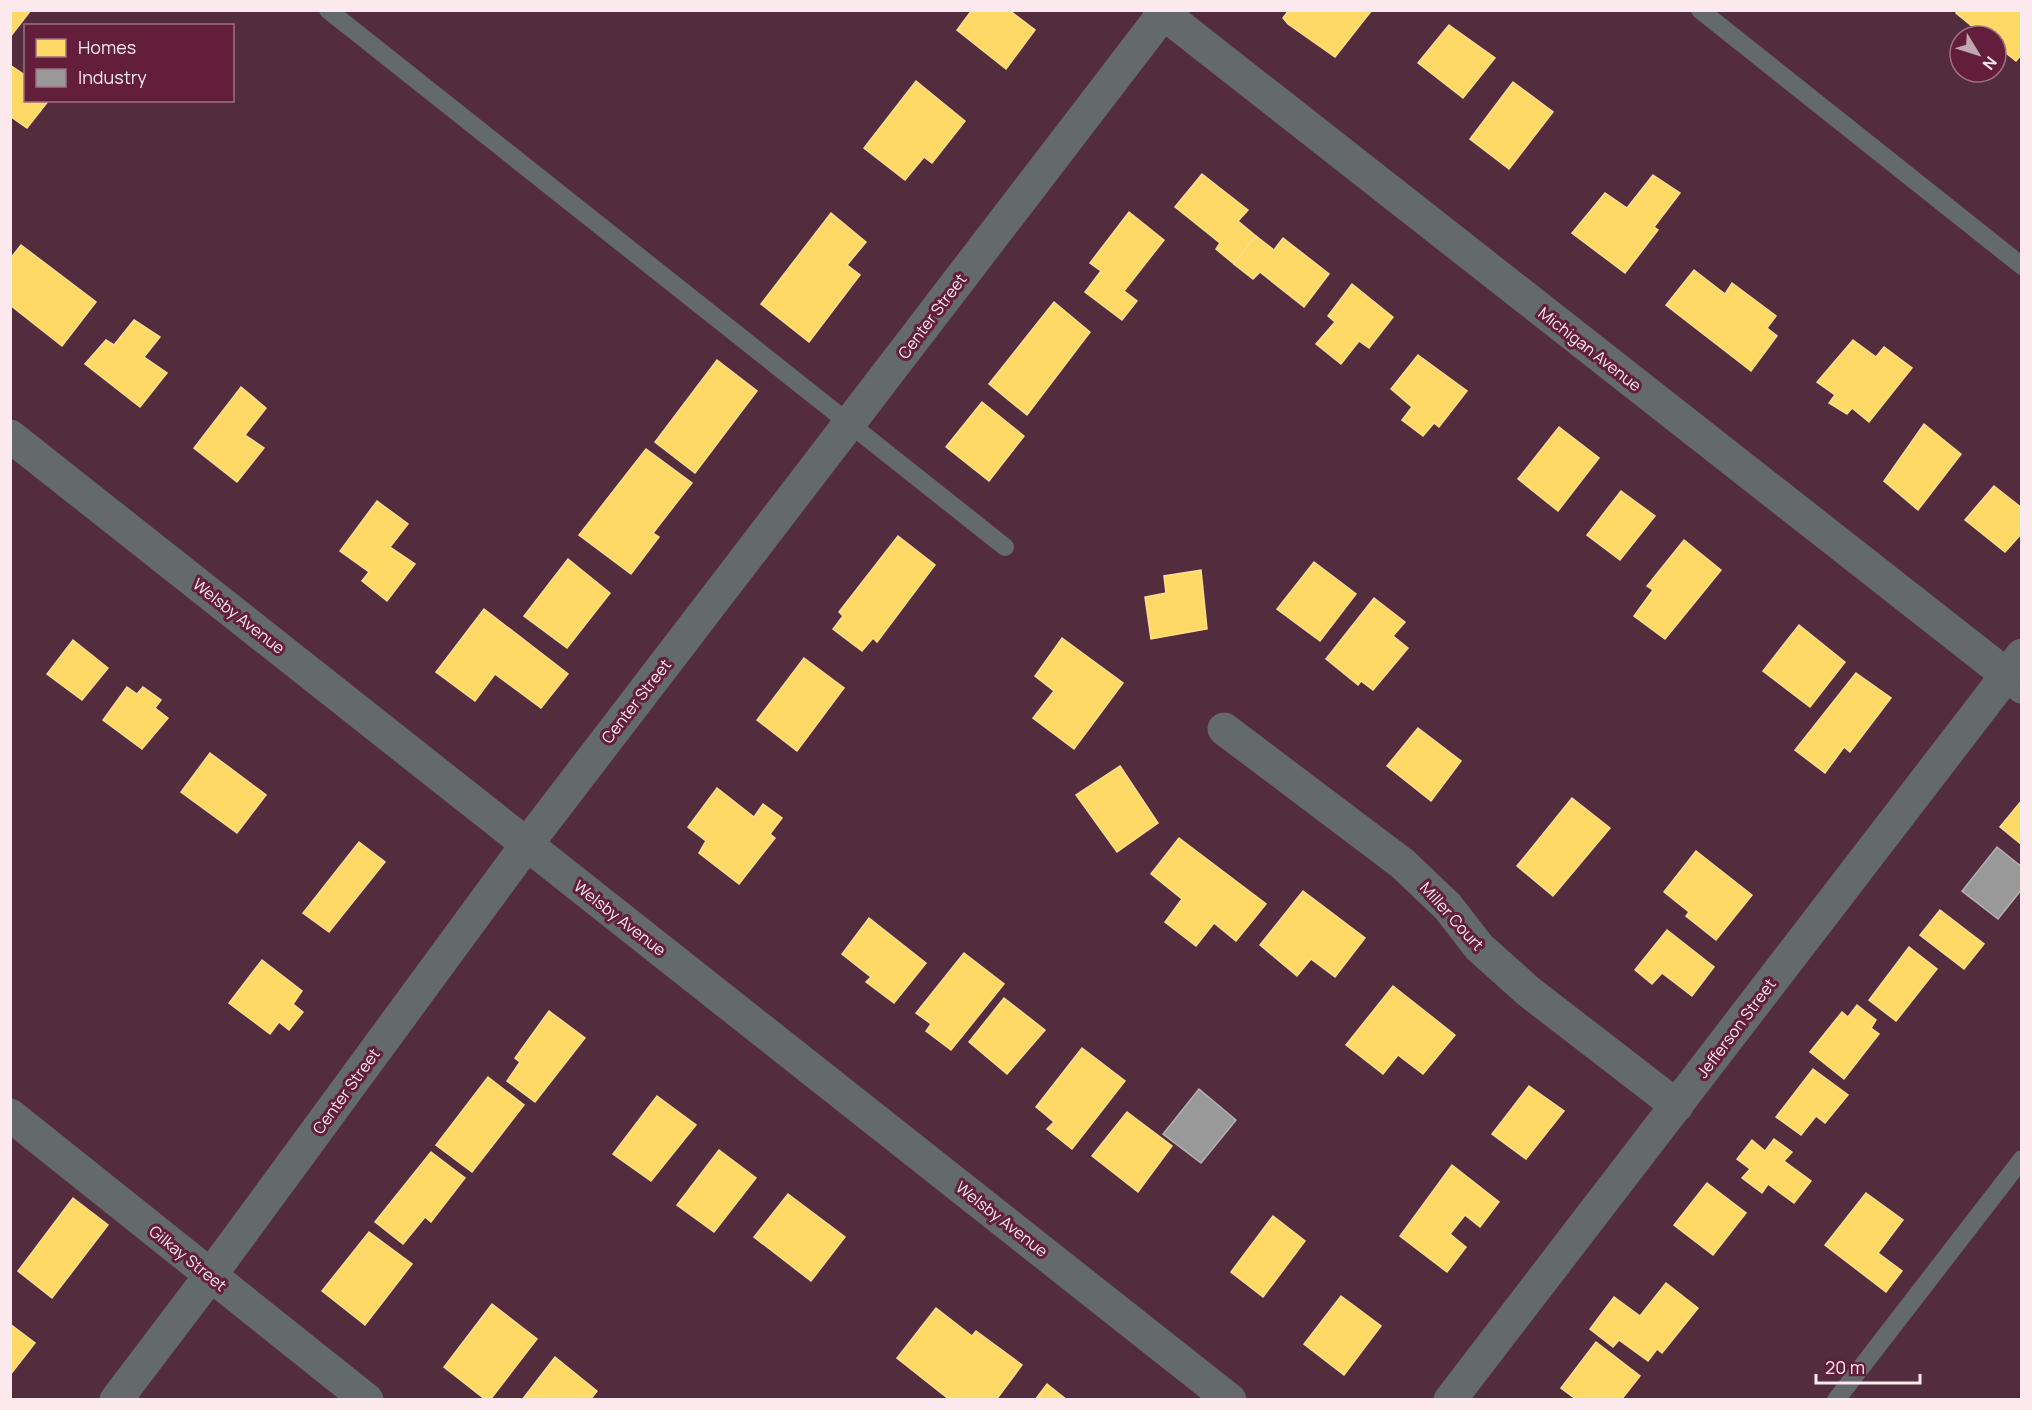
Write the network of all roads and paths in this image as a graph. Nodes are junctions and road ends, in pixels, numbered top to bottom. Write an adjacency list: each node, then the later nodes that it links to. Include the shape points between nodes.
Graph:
1 (328, 10): 5 (lane)
2 (1700, 10): 4 (lane)
3 (1163, 12): 5 (street, Center Street); 8 (street, Michigan Avenue)
4 (2022, 266)
5 (850, 422): 7 (lane); 10 (street, Center Street)
6 (10, 436): 10 (street, Welsby Avenue)
7 (1005, 547)
8 (2016, 672): 11 (street, Jefferson Street)
9 (1224, 729): 11 (street, Miller Court, via 1402,864 1448,907 1479,947 1528,991)
10 (527, 844): 14 (street, Center Street); 17 (street, Welsby Avenue)
11 (1677, 1106): 18 (street, Jefferson Street)
12 (10, 1115): 14 (street, Gilkay Street)
13 (2022, 1159): 19 (lane)
14 (210, 1276): 15 (street, Center Street); 16 (street, Gilkay Street)
15 (116, 1400)
16 (367, 1400)
17 (1230, 1400)
18 (1450, 1400)
19 (1836, 1400)

